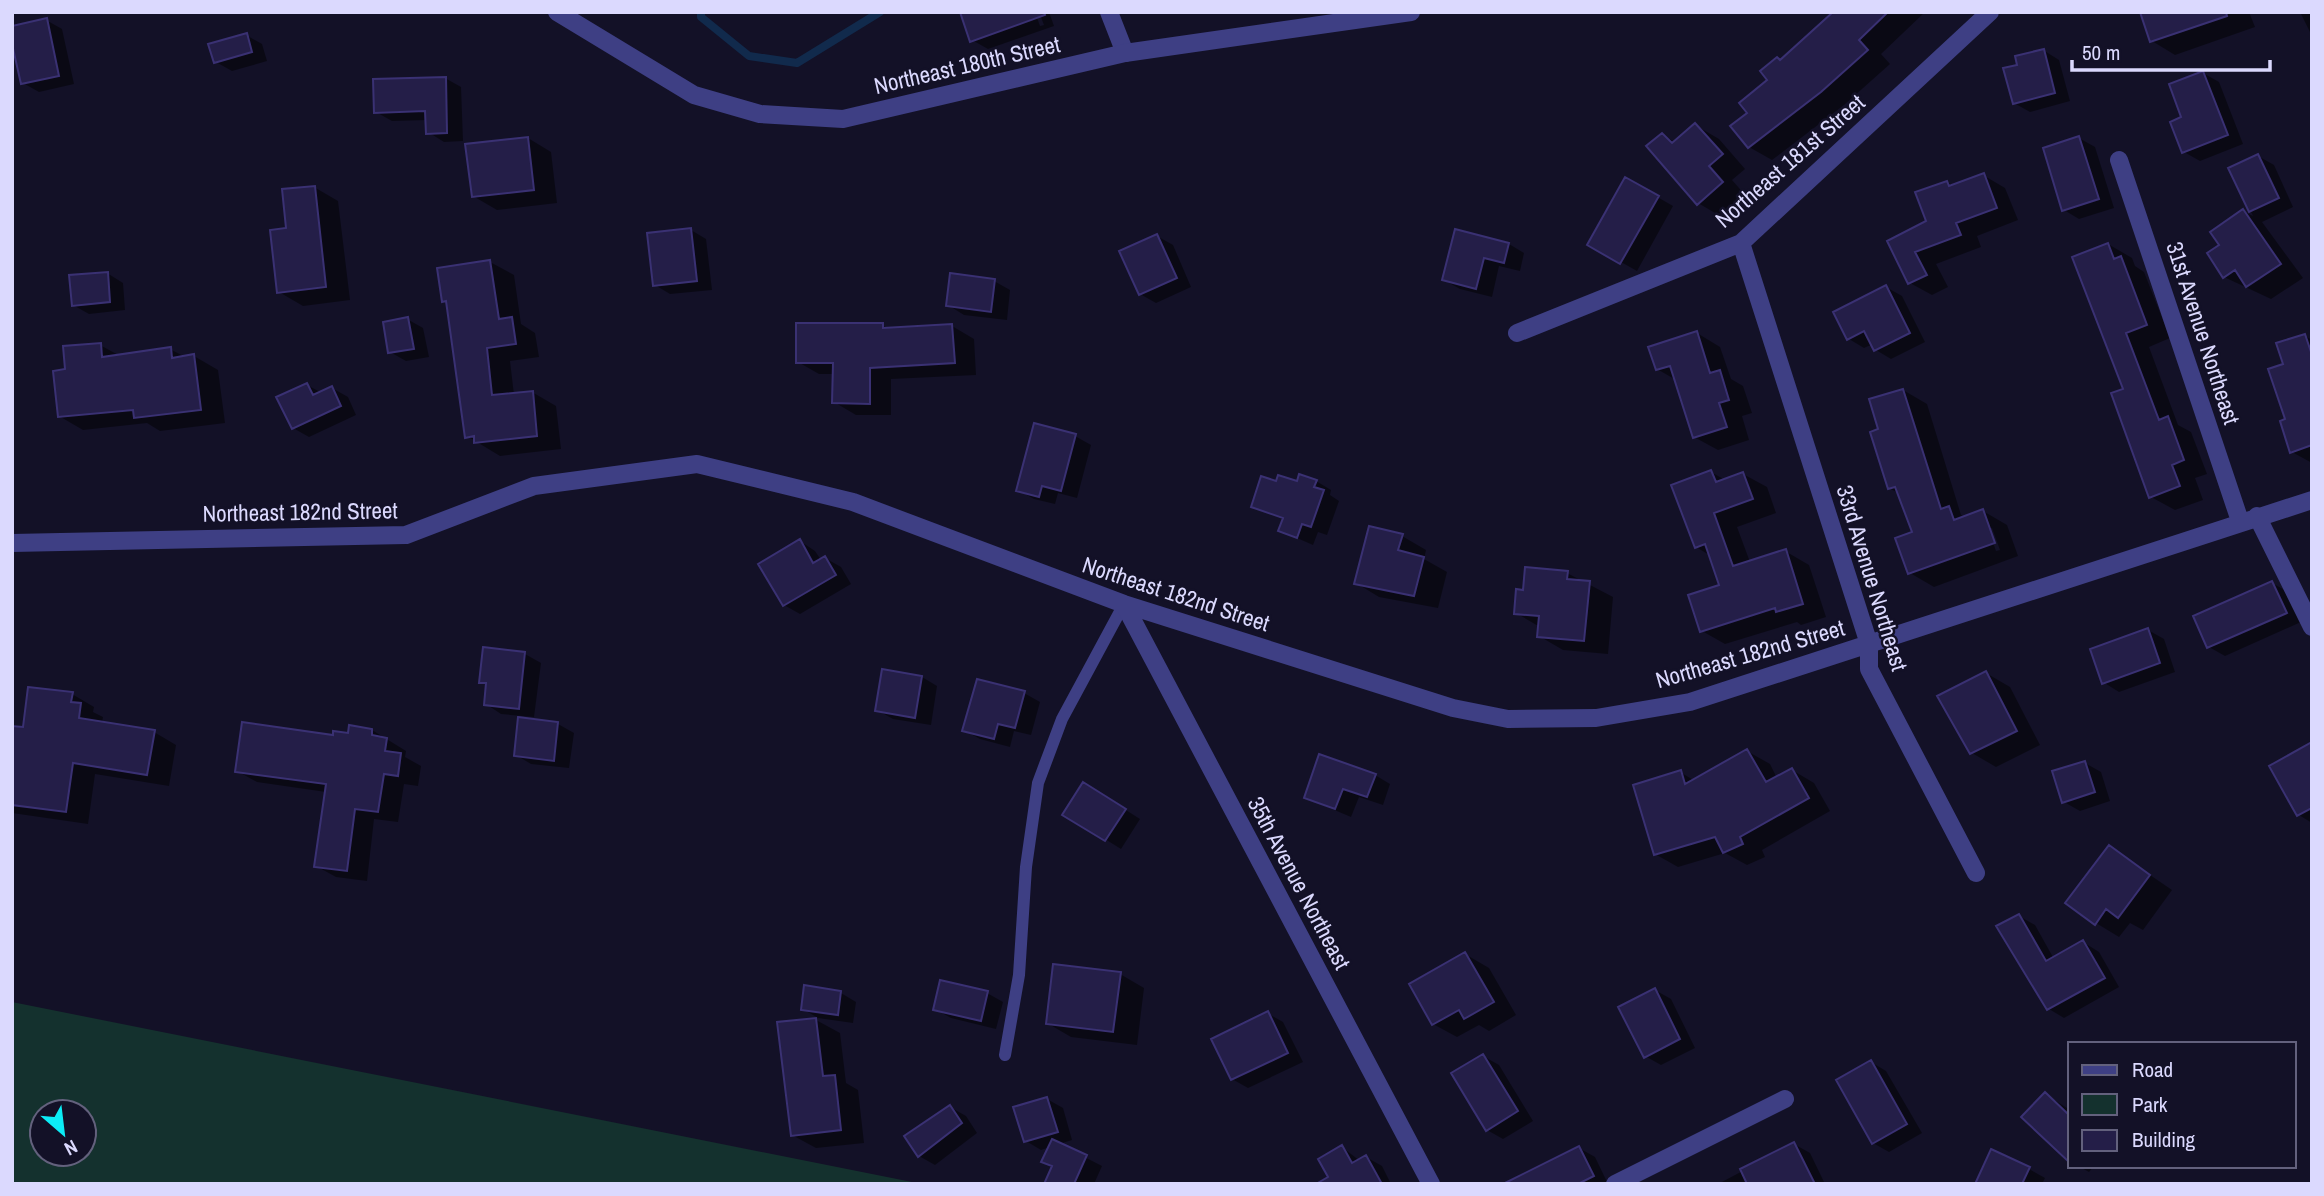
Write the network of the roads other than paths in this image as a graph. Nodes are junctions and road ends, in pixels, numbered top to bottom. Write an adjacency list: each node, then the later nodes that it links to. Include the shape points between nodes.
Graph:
1 (557, 12): 5 (street, Northeast 180th Street, via 694,95 760,114 843,119)
2 (1109, 12): 5 (street)
3 (1411, 12): 5 (street, Northeast 180th Street)
4 (1990, 12): 7 (street, Northeast 181st Street)
5 (1125, 53)
6 (2119, 160): 10 (street, 31st Avenue Northeast)
7 (1741, 243): 8 (street, Northeast 181st Street); 14 (street, 33rd Avenue Northeast)
8 (1517, 333)
9 (2312, 500): 10 (street, Northeast 182nd Street)
10 (2249, 519): 13 (street, 31st Avenue Northeast); 14 (street, Northeast 182nd Street)
11 (12, 543): 12 (street, Northeast 182nd Street, via 406,535 534,486 697,464 853,502)
12 (1124, 604): 14 (street, Northeast 182nd Street, via 1453,708 1508,719 1596,718 1690,702); 16 (lane, via 1062,719 1038,783 1026,867 1019,975); 18 (street, 35th Avenue Northeast)
13 (2312, 627)
14 (1869, 644): 15 (street, 33rd Avenue Northeast, via 1870,668)
15 (1976, 873)
16 (1005, 1055)
17 (1785, 1099): 19 (street)
18 (1431, 1184)
19 (1615, 1184)

